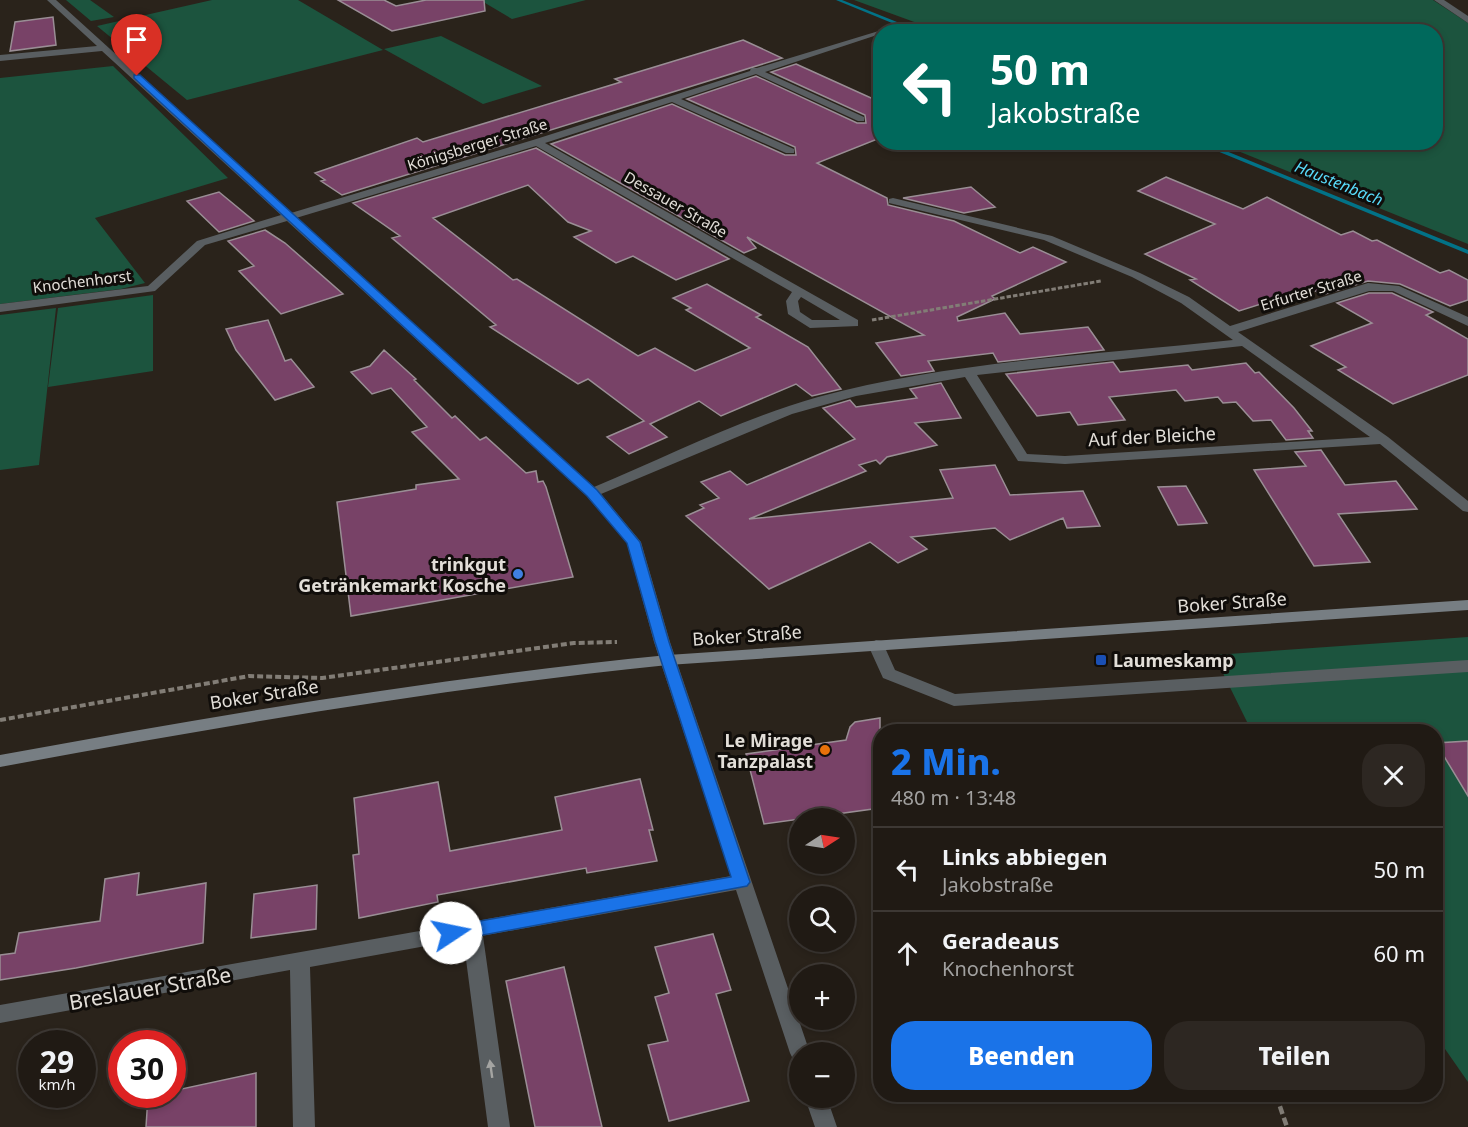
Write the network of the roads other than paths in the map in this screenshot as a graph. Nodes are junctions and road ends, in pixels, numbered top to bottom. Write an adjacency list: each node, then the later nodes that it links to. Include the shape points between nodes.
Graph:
1 (51, 0): 5 (street)
2 (1438, 0): 3 (street)
3 (1468, 20)
4 (873, 34): 7 (street, Königsberger Straße)
5 (106, 48): 6 (street); 13 (street)
6 (0, 58)
7 (754, 70): 8 (street, Königsberger Straße); 9 (street)
8 (672, 98): 10 (street, Königsberger Straße); 11 (street)
9 (861, 120)
10 (537, 142): 13 (street, Königsberger Straße); 14 (street, Dessauer Straße)
11 (790, 151)
12 (893, 201): 17 (street, via 1048,238 1185,300)
13 (290, 217): 15 (street, Knochenhorst, via 201,243 151,289); 21 (street)
14 (799, 291): 14 (street, Dessauer Straße, via 854,322 810,324 794,314 792,301)
15 (0, 308)
16 (1468, 322): 17 (street, Erfurter Straße, via 1395,288 1368,287)
17 (1227, 331): 18 (street)
18 (1244, 342): 19 (street); 20 (street)
19 (969, 374): 20 (street, Auf der Bleiche, via 1023,458 1065,460); 21 (street, via 855,393 778,414)
20 (1383, 440): 22 (street)
21 (592, 493): 25 (street, via 634,542)
22 (1468, 508)
23 (1468, 605): 24 (main road, Boker Straße)
24 (876, 645): 25 (main road, Boker Straße); 26 (street, via 889,674 954,700)
25 (665, 651): 27 (main road, Boker Straße, via 239,717); 28 (street)
26 (1468, 666)
27 (0, 761)
28 (741, 882): 29 (street, Breslauer Straße); 32 (street)
29 (472, 929): 30 (street, Breslauer Straße); 35 (street, one-way to 29)
30 (300, 962): 31 (street, Breslauer Straße); 34 (street)
31 (0, 1014)
32 (796, 1042)
33 (819, 1108): 36 (street)
34 (304, 1127)
35 (499, 1127)
36 (826, 1127)

